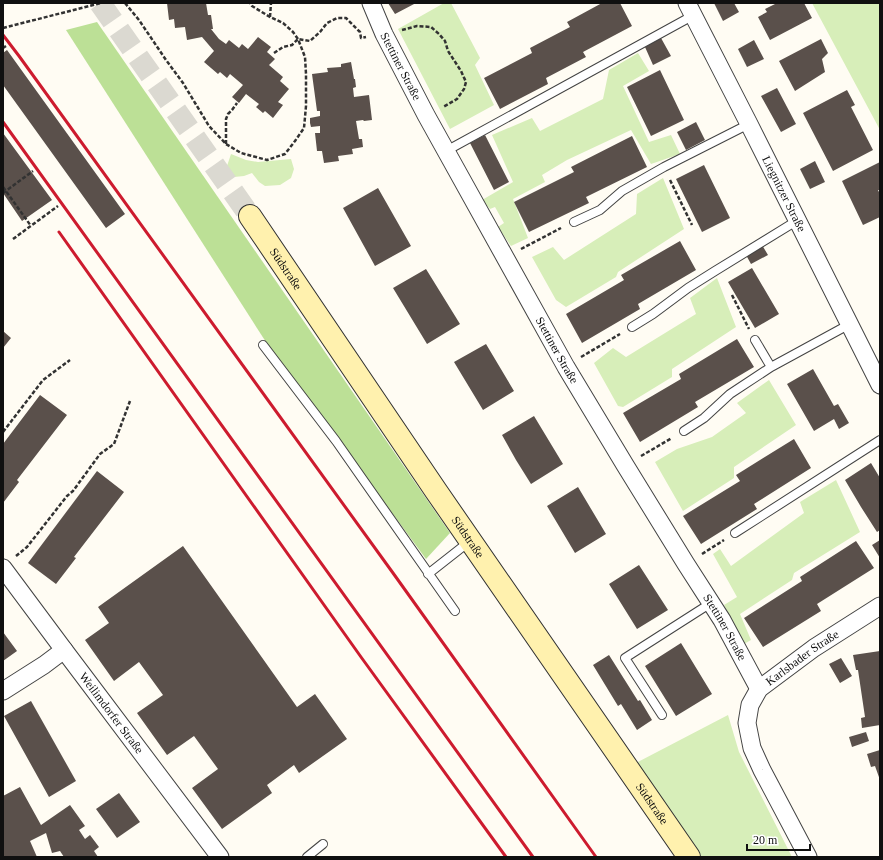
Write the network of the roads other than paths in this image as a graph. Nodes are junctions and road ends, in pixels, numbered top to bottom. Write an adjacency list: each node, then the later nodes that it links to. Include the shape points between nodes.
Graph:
1 (371, 3): 4 (street, Stettiner Straße, via 384,34)
2 (691, 9): 3 (street, Liegnitzer Straße); 4 (lane)
3 (750, 124): 6 (street, Liegnitzer Straße); 7 (lane, via 664,167 622,191 600,210)
4 (446, 151): 20 (street, Stettiner Straße, via 566,367)
5 (250, 216): 17 (main road, Südstraße)
6 (798, 220): 8 (street, Liegnitzer Straße); 9 (lane, via 715,270)
7 (574, 222)
8 (850, 324): 12 (lane); 13 (street, Liegnitzer Straße)
9 (632, 326)
10 (755, 340): 12 (lane)
11 (263, 345): 19 (lane, via 336,441)
12 (771, 367): 14 (lane, via 730,394 704,418)
13 (880, 384)
14 (684, 431)
15 (880, 440): 16 (lane)
16 (735, 533)
17 (470, 540): 19 (lane); 30 (main road, Südstraße)
18 (8, 563): 23 (street, Weilimdorfer Straße)
19 (428, 574): 22 (lane)
20 (711, 603): 24 (street, Stettiner Straße); 26 (lane, via 625,658)
21 (880, 606): 24 (street, Karlsbader Straße, via 814,648)
22 (455, 611)
23 (64, 650): 25 (street); 28 (street, Weilimdorfer Straße)
24 (759, 688): 31 (street, Karlsbader Straße, via 750,705 747,723 752,748)
25 (3, 691)
26 (662, 714)
27 (323, 844): 29 (lane)
28 (220, 857)
29 (308, 857)
30 (689, 857)
31 (808, 857)

